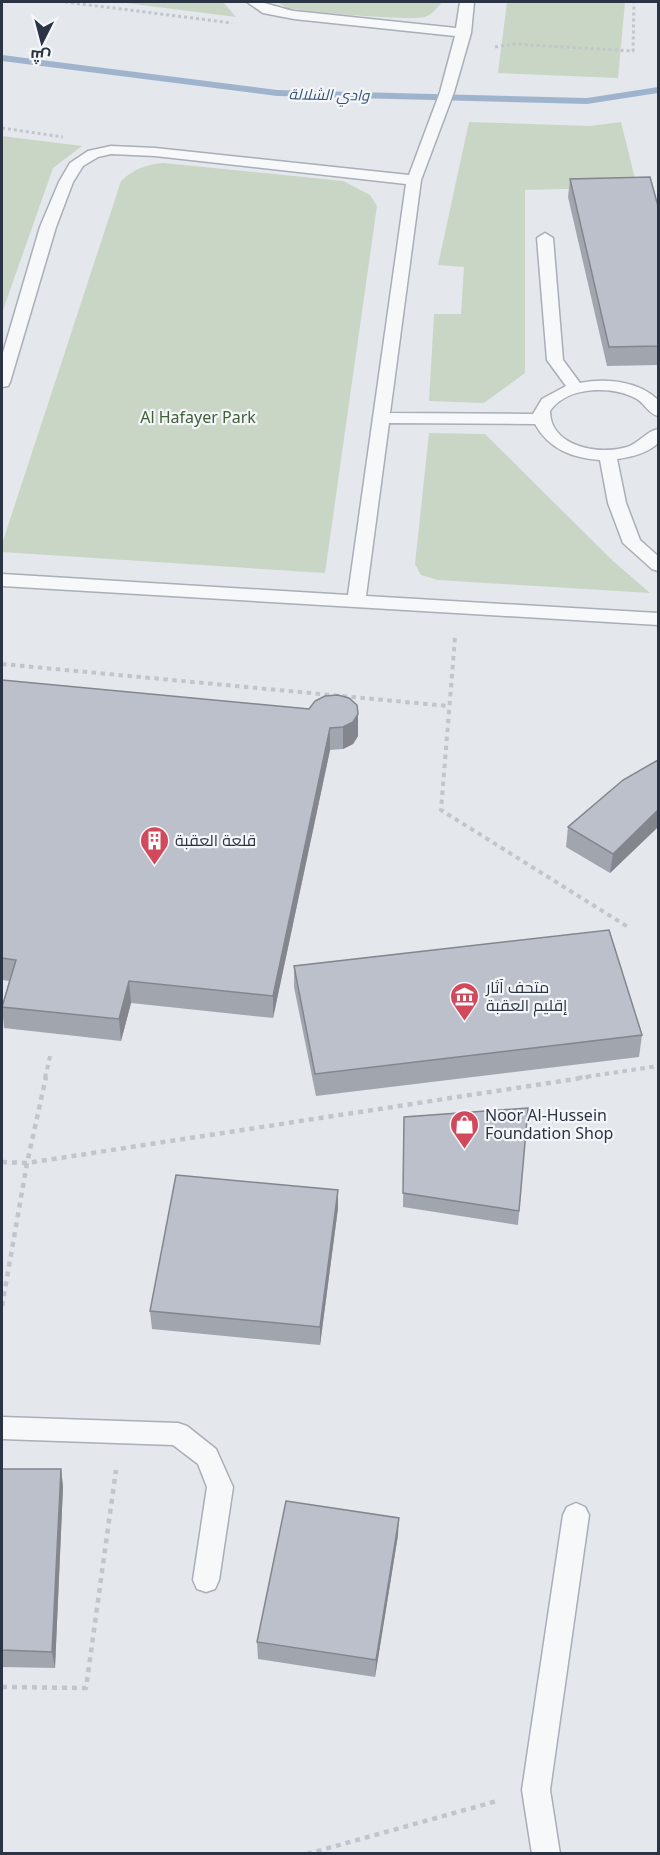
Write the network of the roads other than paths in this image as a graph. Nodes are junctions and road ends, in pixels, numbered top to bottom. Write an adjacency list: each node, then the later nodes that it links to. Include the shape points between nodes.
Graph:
1 (254, 2): 3 (lane, via 268,10 294,15)
2 (467, 2): 3 (lane)
3 (464, 33): 4 (lane, via 436,127)
4 (414, 180): 6 (lane, via 155,152 111,150 93,154 76,164 48,227); 9 (lane)
5 (545, 238): 7 (lane, via 555,360)
6 (2, 382)
7 (575, 387): 8 (lane, via 612,386 630,390 645,397); 10 (lane, via 548,402)
8 (658, 411)
9 (381, 418): 10 (lane); 15 (lane)
10 (543, 419): 12 (lane, via 549,434 561,444)
11 (657, 440): 12 (lane, via 638,450)
12 (608, 455): 13 (lane, via 617,503 632,543)
13 (658, 566)
14 (2, 580): 15 (lane)
15 (356, 601): 16 (lane)
16 (658, 619)
17 (2, 1428): 19 (lane, via 178,1434 207,1457 220,1487)
18 (576, 1515): 20 (lane, via 536,1790)
19 (206, 1580)
20 (546, 1854)

